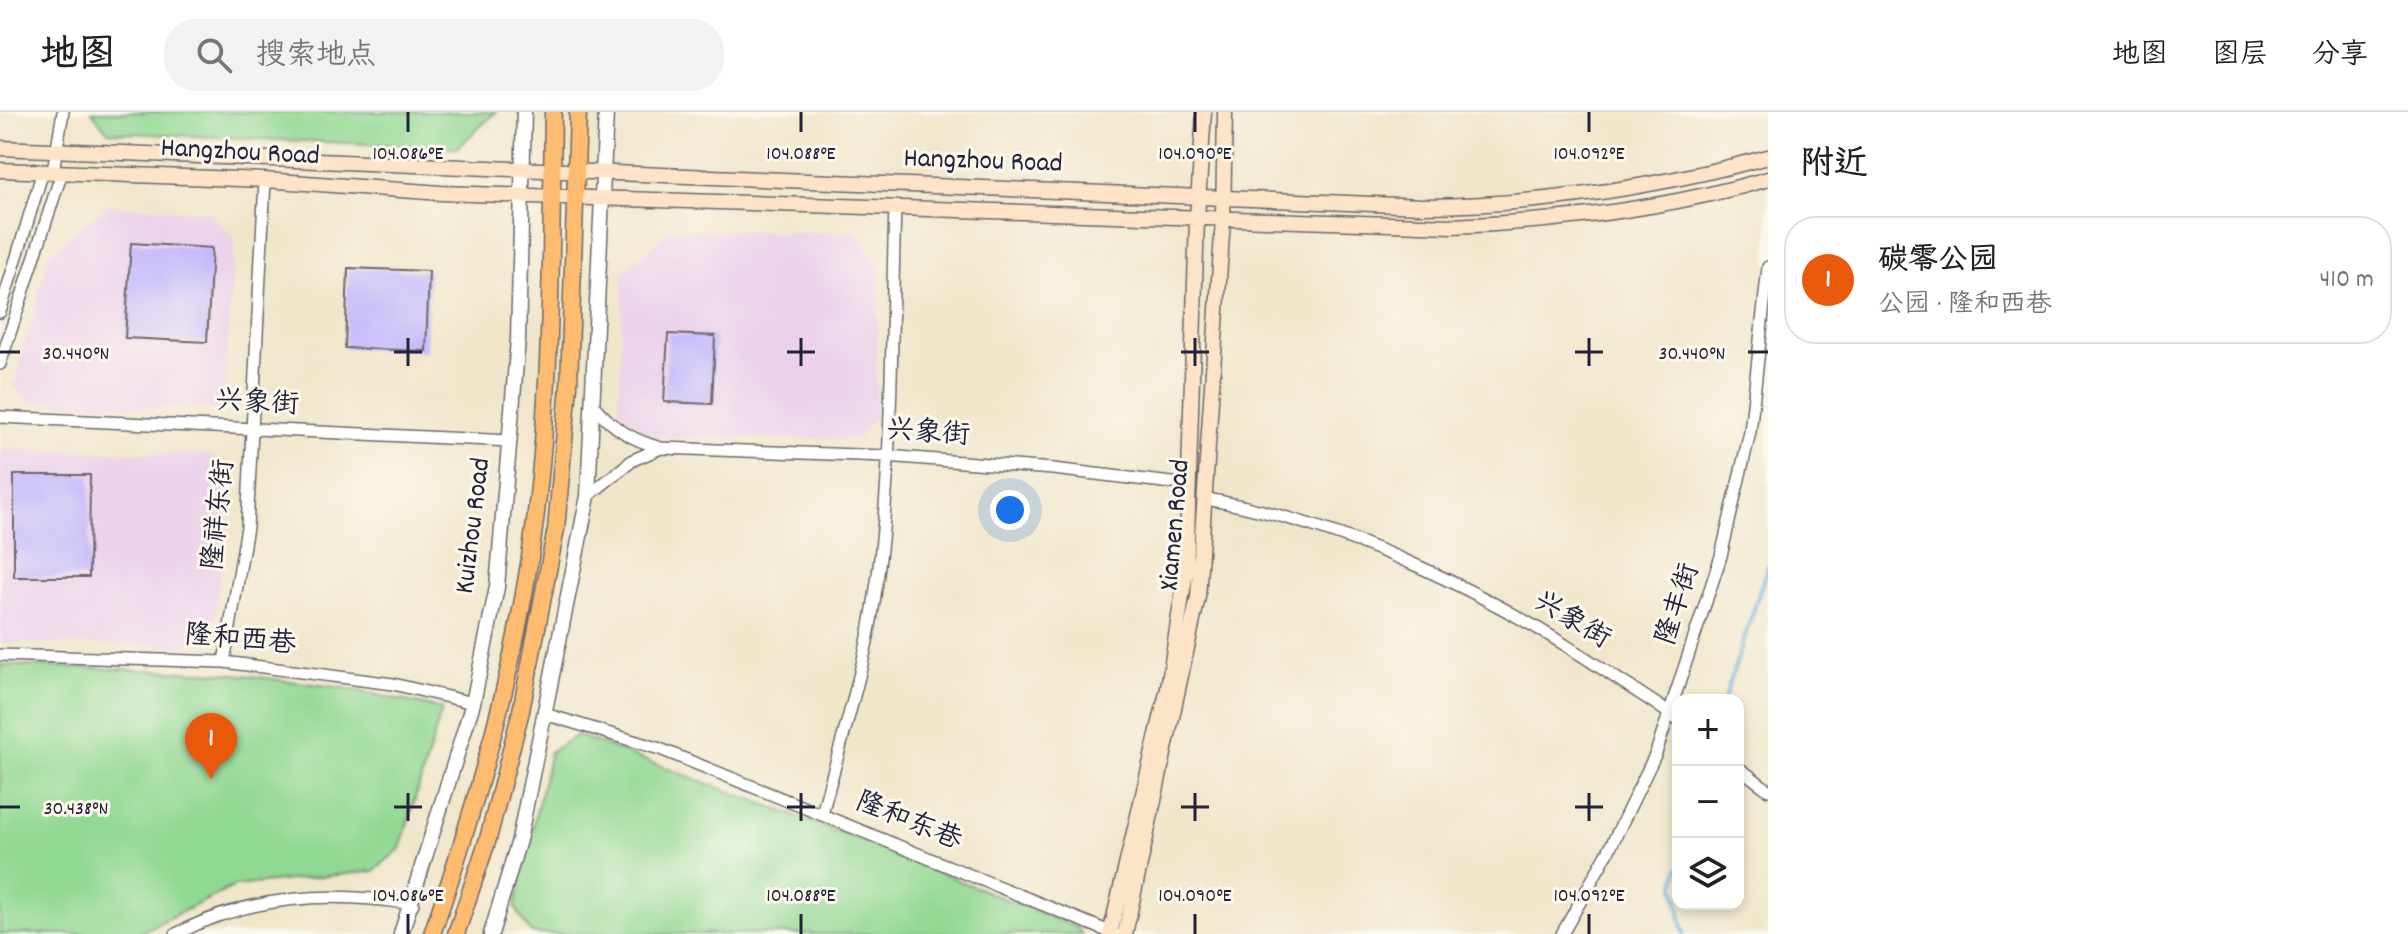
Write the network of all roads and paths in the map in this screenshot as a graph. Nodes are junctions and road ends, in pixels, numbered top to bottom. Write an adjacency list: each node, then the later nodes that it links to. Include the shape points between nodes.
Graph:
1 (63, 112): 9 (street)
2 (524, 112): 12 (street, Kuizhou Road)
3 (553, 112): 14 (main road, Kuizhou Road)
4 (578, 112): 15 (main road)
5 (606, 112): 16 (street)
6 (1204, 112): 22 (main road, Xiamen Road)
7 (1225, 112): 24 (main road, Xiamen Road)
8 (0, 148): 9 (main road, Hangzhou Road)
9 (57, 150): 12 (main road, Hangzhou Road); 13 (street)
10 (1768, 157): 24 (main road, Hangzhou Road, via 1635,188 1509,204)
11 (0, 170): 13 (main road, Hangzhou Road)
12 (522, 170): 14 (main road, Hangzhou Road); 19 (street, Kuizhou Road)
13 (53, 171): 18 (main road, Hangzhou Road); 29 (street); 30 (street)
14 (552, 171): 15 (main road, Hangzhou Road); 20 (main road, Kuizhou Road)
15 (575, 172): 16 (main road, Hangzhou Road); 21 (main road)
16 (605, 173): 22 (main road, Hangzhou Road); 23 (street)
17 (1768, 179): 27 (main road, Hangzhou Road, via 1664,204 1509,224)
18 (265, 180): 19 (main road, Hangzhou Road); 33 (street, 隆祥东街)
19 (521, 195): 20 (main road, Hangzhou Road); 34 (street, Kuizhou Road)
20 (551, 197): 21 (main road, Hangzhou Road); 53 (main road, Kuizhou Road, via 548,358 534,531 500,707 463,847)
21 (575, 198): 23 (main road, Hangzhou Road); 54 (main road, via 568,399 556,529 521,711 488,839)
22 (1201, 198): 24 (main road, Hangzhou Road); 26 (main road, Xiamen Road)
23 (604, 199): 25 (main road, Hangzhou Road); 31 (street)
24 (1224, 199): 27 (main road, Xiamen Road)
25 (895, 208): 26 (main road, Hangzhou Road); 36 (street)
26 (1197, 218): 27 (main road, Hangzhou Road); 37 (main road, Xiamen Road)
27 (1223, 219): 39 (main road, Xiamen Road)
28 (1768, 267): 42 (street, 隆丰街, via 1750,432)
29 (0, 312)
30 (0, 364)
31 (594, 406): 35 (street, 兴象街, via 627,436); 38 (street)
32 (0, 417): 33 (street, 兴象街)
33 (254, 429): 34 (street, 兴象街); 41 (street, 隆祥东街, via 247,527)
34 (511, 441): 43 (street, Kuizhou Road, via 497,587)
35 (661, 448): 36 (street, 兴象街); 38 (street, 兴象街, via 633,460)
36 (886, 456): 37 (street, 兴象街); 49 (street, via 868,638)
37 (1189, 485): 56 (main road, Xiamen Road, via 1186,570 1168,688)
38 (588, 496): 44 (street)
39 (1207, 499): 45 (street, 兴象街, via 1339,535 1412,566 1565,643); 56 (main road, Xiamen Road, via 1187,663)
40 (0, 655): 41 (street, 隆和西巷)
41 (224, 662): 43 (street, 隆和西巷, via 393,684)
42 (1681, 694)
43 (473, 703): 50 (street, Kuizhou Road)
44 (545, 714): 49 (street, 隆和东巷, via 660,749); 55 (street, via 519,840)
45 (1672, 716)
46 (1672, 721): 57 (street, 隆丰街)
47 (1744, 772): 48 (street)
48 (1768, 790)
49 (822, 814): 56 (street, 隆和东巷)
50 (413, 904): 51 (street, via 366,897 280,900 225,912); 52 (street, Kuizhou Road)
51 (176, 934)
52 (401, 934)
53 (432, 934)
54 (456, 934)
55 (492, 934)
56 (1115, 934)
57 (1562, 934)

